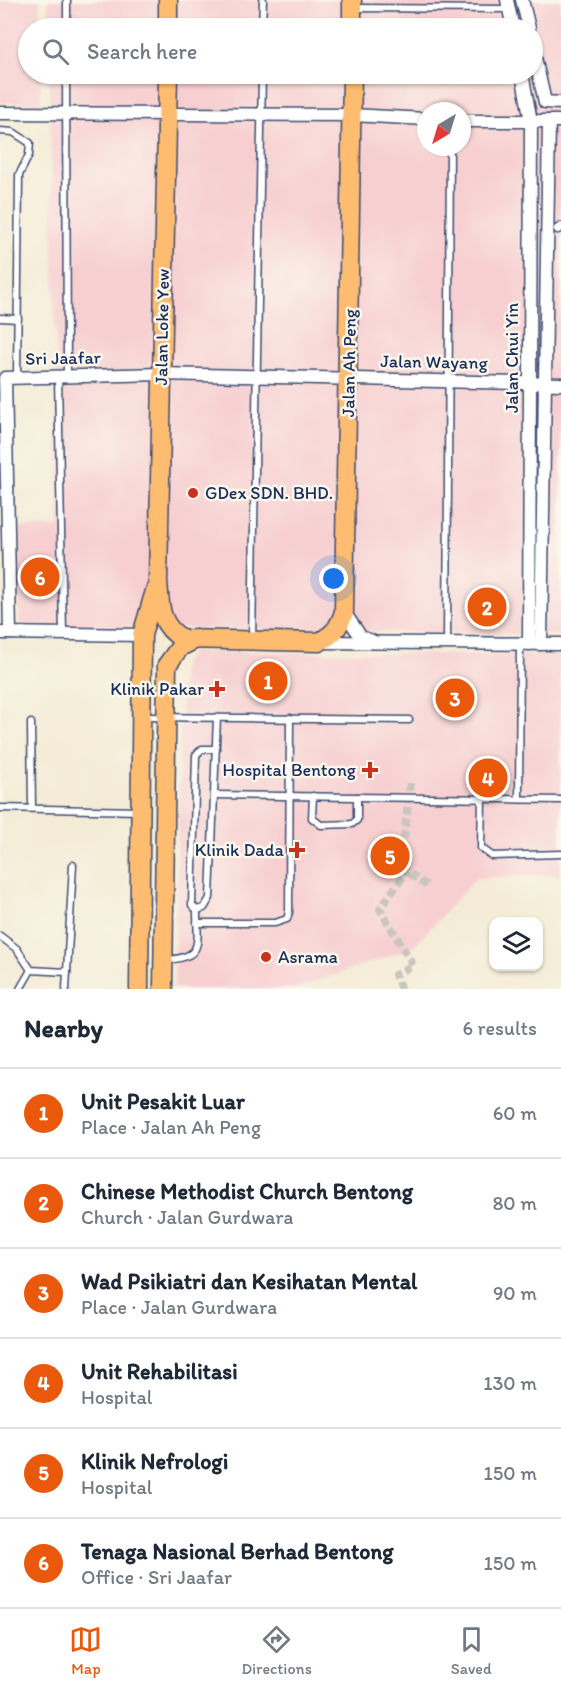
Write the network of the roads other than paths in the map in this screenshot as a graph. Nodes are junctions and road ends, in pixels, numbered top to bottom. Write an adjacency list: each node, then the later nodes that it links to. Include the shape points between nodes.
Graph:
1 (67, 0): 8 (lane)
2 (157, 0): 3 (lane)
3 (168, 0): 9 (main road)
4 (263, 0): 10 (lane)
5 (522, 0): 11 (street)
6 (352, 4): 7 (lane)
7 (508, 4)
8 (67, 18)
9 (168, 18)
10 (262, 18)
11 (526, 18)
12 (66, 84): 20 (lane)
13 (168, 84): 21 (main road, Jalan Loke Yew)
14 (262, 84): 22 (lane)
15 (352, 84): 23 (main road, Jalan Ah Peng)
16 (524, 84): 26 (street, Jalan Chui Yin)
17 (542, 84): 18 (street, via 546,102)
18 (561, 103)
19 (0, 113): 20 (street)
20 (65, 113): 21 (street); 33 (lane)
21 (168, 113): 22 (street); 32 (main road, Jalan Loke Yew)
22 (261, 115): 23 (street); 35 (lane)
23 (352, 115): 24 (street); 36 (main road, Jalan Ah Peng)
24 (417, 119)
25 (471, 120): 26 (street)
26 (531, 121): 27 (street); 38 (street, Jalan Chui Yin)
27 (555, 121): 39 (street, Jalan Chui Yin)
28 (0, 131): 31 (lane, via 13,132 30,143 19,175)
29 (450, 156): 37 (lane)
30 (0, 318): 31 (lane)
31 (18, 319): 34 (lane)
32 (162, 375): 33 (street, Sri Jaafar); 35 (street, Jalan Wayang); 41 (main road, Jalan Loke Yew)
33 (63, 376): 34 (street, Sri Jaafar); 44 (lane)
34 (7, 378): 43 (street, Sri Jaafar)
35 (256, 378): 36 (street, Jalan Wayang); 47 (lane)
36 (349, 378): 37 (street, Jalan Wayang); 42 (main road, Jalan Ah Peng)
37 (449, 381): 38 (street, Jalan Wayang); 50 (lane)
38 (530, 383): 39 (street, Jalan Wayang); 51 (street, Jalan Chui Yin)
39 (545, 383): 40 (street, Jalan Wayang); 51 (street, Jalan Chui Yin)
40 (561, 384)
41 (158, 581): 45 (main road); 46 (main road, via 161,616 168,629 183,639)
42 (344, 612): 48 (main road, Jalan Ah Peng, via 333,635); 49 (street, via 361,637)
43 (5, 633): 44 (street)
44 (63, 634): 45 (street)
45 (142, 635): 53 (main road)
46 (196, 639): 47 (main road); 54 (main road, via 180,647 167,665)
47 (252, 641): 48 (main road)
48 (319, 642): 49 (street)
49 (379, 643): 50 (street)
50 (447, 643): 51 (street)
51 (530, 644): 52 (street); 65 (lane)
52 (561, 644)
53 (141, 717): 54 (lane); 69 (main road)
54 (167, 717): 55 (lane); 75 (main road)
55 (217, 717): 56 (lane); 59 (lane)
56 (290, 718): 57 (lane); 61 (lane)
57 (409, 720)
58 (31, 723): 68 (lane)
59 (216, 749): 60 (lane); 72 (lane, via 202,749 196,755 192,905)
60 (215, 795): 61 (lane); 72 (lane, via 210,898 204,908)
61 (290, 796): 62 (lane); 73 (lane, via 287,919 275,923)
62 (313, 796): 63 (lane); 63 (lane, via 312,818 321,825 352,824 357,820)
63 (357, 797): 64 (lane)
64 (482, 799): 65 (lane); 70 (lane, via 481,848 486,853)
65 (519, 799): 66 (lane)
66 (561, 800)
67 (0, 808): 68 (lane)
68 (32, 808): 69 (lane)
69 (140, 811): 80 (main road)
70 (561, 854)
71 (73, 865): 77 (lane)
72 (197, 910): 73 (lane)
73 (197, 923): 75 (lane, via 196,946 191,956)
74 (0, 936): 76 (lane, via 17,949)
75 (164, 960): 81 (main road)
76 (31, 970): 77 (lane); 78 (lane)
77 (67, 972): 79 (lane)
78 (20, 989)
79 (66, 989)
80 (139, 989)
81 (163, 989)

